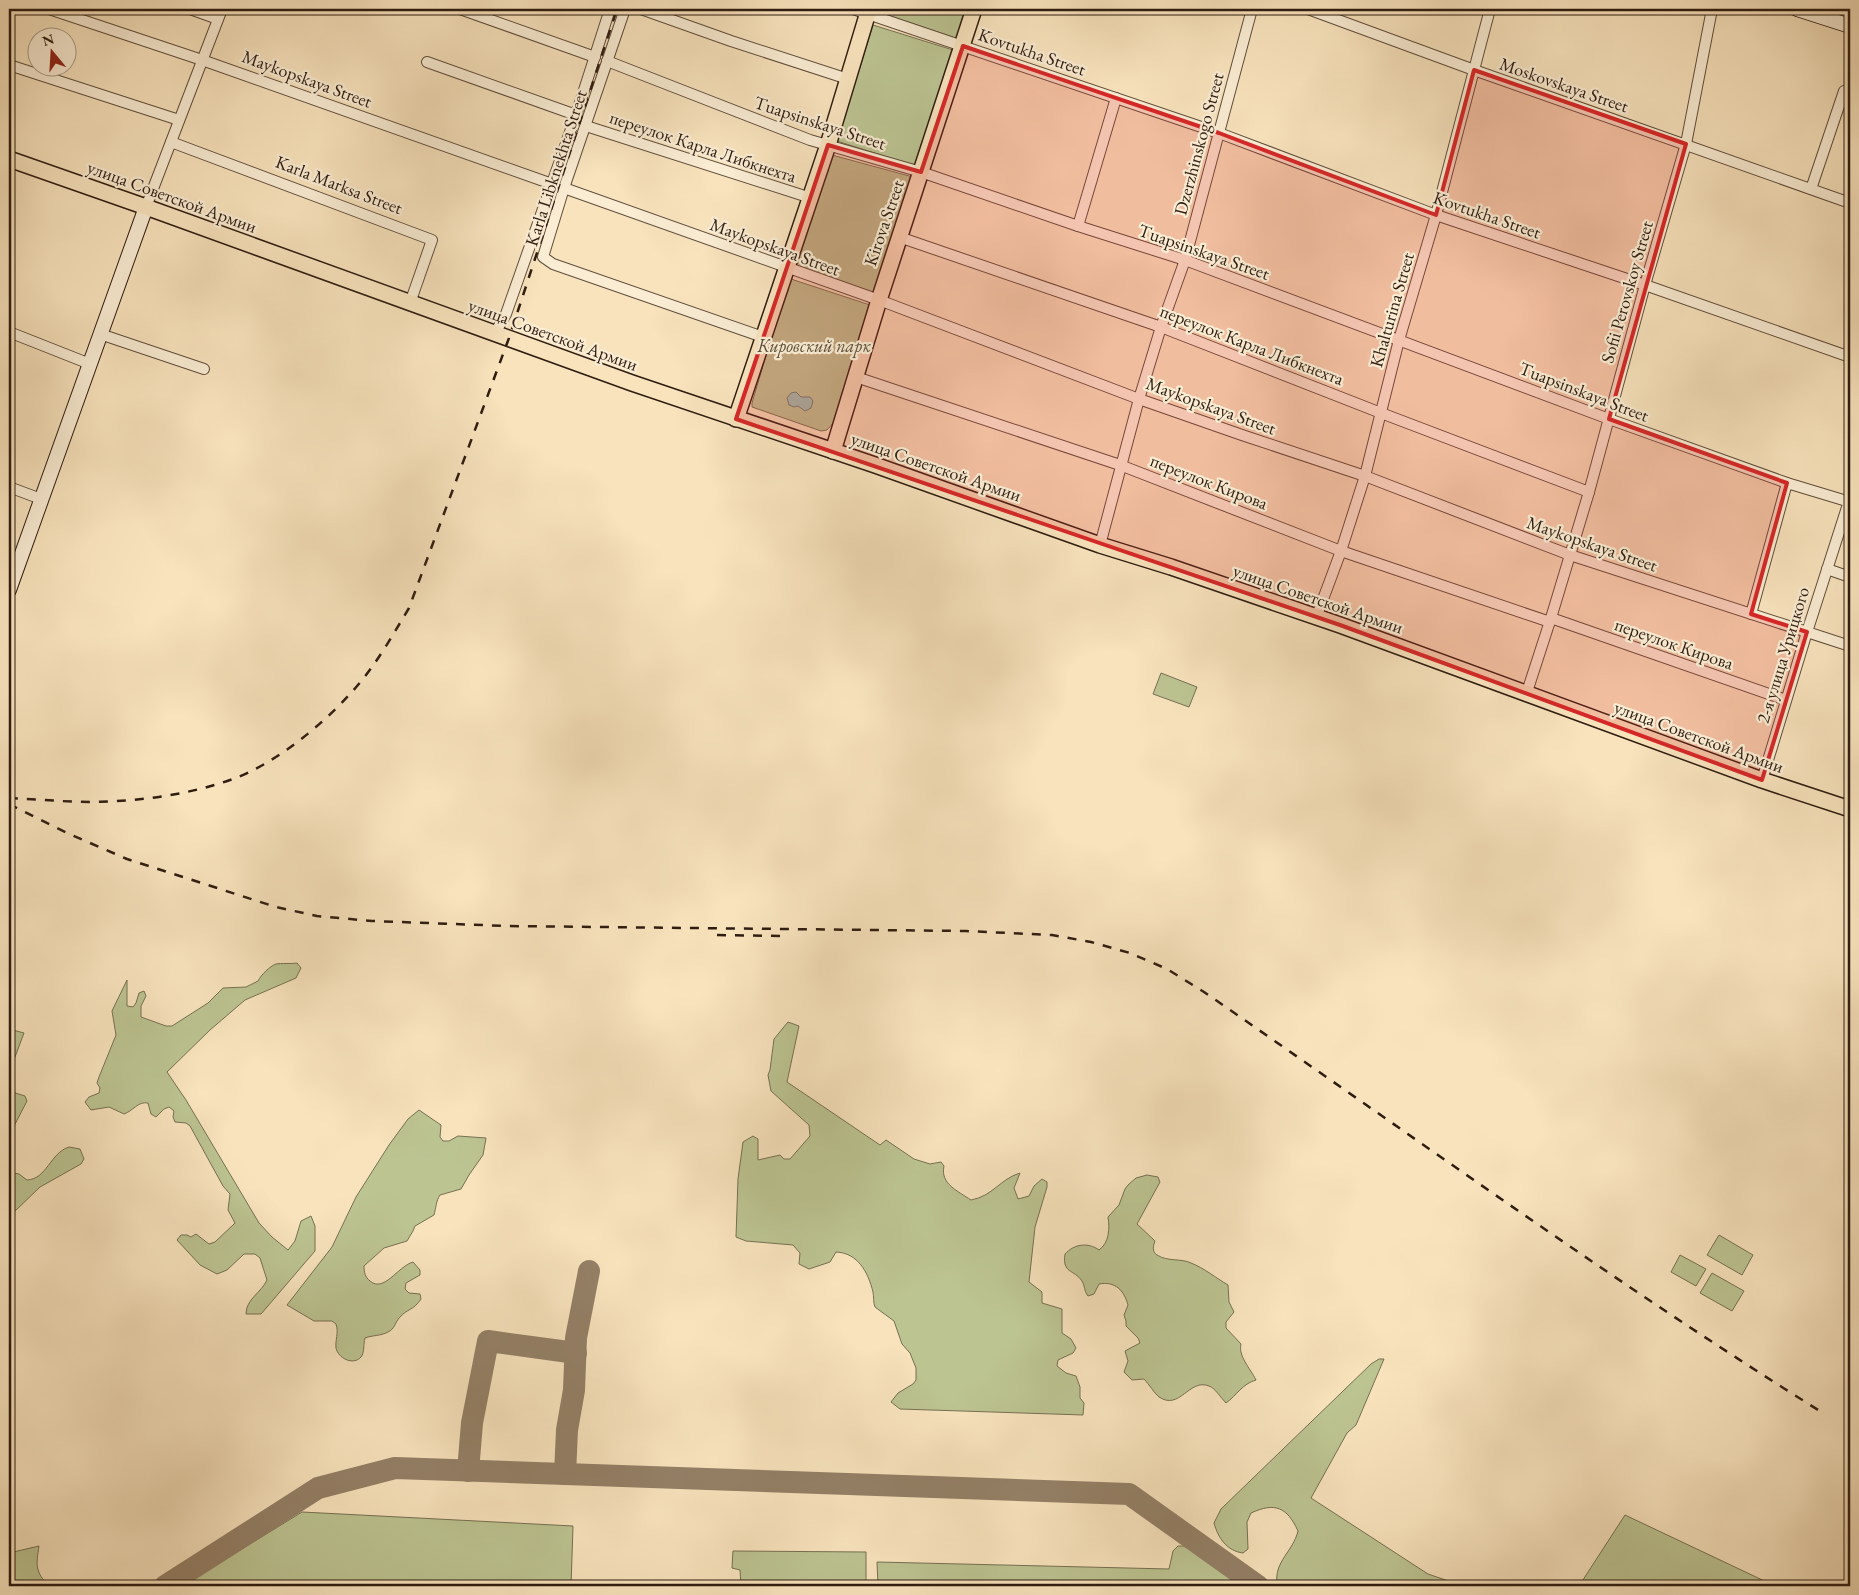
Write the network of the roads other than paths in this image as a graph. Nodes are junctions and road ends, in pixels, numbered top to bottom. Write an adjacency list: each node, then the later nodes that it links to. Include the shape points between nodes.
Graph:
1 (49, 9): 19 (street, Maykopskaya Street)
2 (190, 9): 15 (street)
3 (460, 9): 18 (street)
4 (610, 9): 18 (street, Karla Libknekhta Street)
5 (625, 9): 20 (street, Karla Libknekhta Street)
6 (642, 9): 24 (street)
7 (852, 9): 14 (street, Kovtukha Street)
8 (974, 9): 17 (main road, Kirova Street)
9 (1252, 9): 30 (street, Dzerzhinskogo Street)
10 (1308, 9): 23 (street, Moskovskaya Street)
11 (1490, 9): 23 (street, Khalturina Street)
12 (1712, 9): 32 (street, Sofii Perovskoy Street)
13 (1797, 9): 16 (street)
14 (868, 11): 17 (street, Kovtukha Street); 24 (main road)
15 (220, 14): 19 (street)
16 (1850, 26)
17 (963, 46): 26 (street, Kovtukha Street); 35 (main road, Kirova Street)
18 (595, 57): 27 (street, Karla Libknekhta Street)
19 (202, 60): 28 (street); 36 (street, Maykopskaya Street)
20 (607, 61): 29 (street, Karla Libknekhta Street); 33 (street, Tuapsinskaya Street)
21 (427, 62): 27 (street, Karla Libknekhta Street)
22 (9, 65): 28 (street)
23 (1474, 70): 32 (street, Moskovskaya Street); 42 (street, Khalturina Street)
24 (848, 79): 33 (main road)
25 (1844, 91): 38 (street)
26 (1116, 98): 30 (street, Kovtukha Street); 43 (street)
27 (576, 115): 36 (street, Karla Libknekhta Street)
28 (179, 120): 31 (street)
29 (586, 126): 37 (street, Karla Libknekhta Street); 39 (street, переулок Карла Либкнехта)
30 (1219, 133): 42 (street, Kovtukha Street); 45 (street, Dzerzhinskogo Street)
31 (171, 142): 41 (street); 49 (street, Karla Marksa Street, via 432,240)
32 (1686, 144): 38 (street, Moskovskaya Street); 47 (street, Sofii Perovskoy Street)
33 (828, 146): 35 (street, Tuapsinskaya Street); 39 (main road)
34 (9, 159): 41 (main road, улица Советской Армии)
35 (921, 172): 43 (street, Tuapsinskaya Street); 44 (main road, Kirova Street)
36 (552, 184): 53 (street, Karla Libknekhta Street, via 506,314)
37 (564, 188): 46 (street, Maykopskaya Street); 54 (street, Karla Libknekhta Street, via 543,257 553,264)
38 (1810, 189): 40 (street, Moskovskaya Street)
39 (811, 198): 46 (main road)
40 (1850, 203)
41 (146, 207): 49 (main road, улица Советской Армии); 52 (street)
42 (1436, 215): 47 (street, Kovtukha Street); 55 (street, Khalturina Street)
43 (1078, 226): 45 (street, Tuapsinskaya Street)
44 (899, 237): 48 (main road, Kirova Street); 50 (street, переулок Карла Либкнехта)
45 (1185, 260): 50 (street, Dzerzhinskogo Street); 55 (street, Tuapsinskaya Street)
46 (786, 268): 48 (street, Maykopskaya Street); 54 (main road)
47 (1644, 285): 56 (street, Kovtukha Street); 63 (street, Sofii Perovskoy Street)
48 (878, 300): 59 (main road, Kirova Street); 60 (street, Maykopskaya Street)
49 (410, 303): 53 (main road, улица Советской Армии)
50 (1161, 327): 60 (street, Dzerzhinskogo Street); 61 (street, переулок Карла Либкнехта)
51 (9, 332): 57 (street)
52 (100, 334): 57 (street); 58 (street)
53 (495, 334): 62 (main road, улица Советской Армии)
54 (762, 337): 62 (main road)
55 (1399, 340): 61 (street, Khalturina Street); 63 (street, Tuapsinskaya Street)
56 (1850, 357)
57 (90, 364): 70 (street)
58 (204, 369)
59 (856, 377): 64 (main road, Kirova Street); 65 (street, переулок Кирова)
60 (1140, 399): 65 (street, Dzerzhinskogo Street); 66 (street, Maykopskaya Street)
61 (1381, 413): 66 (street, Khalturina Street); 69 (street, переулок Карла Либкнехта)
62 (736, 419): 64 (main road, улица Советской Армии)
63 (1609, 419): 67 (street, Tuapsinskaya Street); 69 (street, Sofii Perovskoy Street)
64 (833, 451): 72 (main road, улица Советской Армии)
65 (1120, 465): 72 (street, Dzerzhinskogo Street); 73 (street, переулок Кирова)
66 (1365, 476): 73 (street, Khalturina Street); 74 (street, Maykopskaya Street)
67 (1787, 483): 71 (street, Tuapsinskaya Street); 78 (street)
68 (9, 488): 70 (street)
69 (1589, 492): 74 (street, Sofii Perovskoy Street)
70 (41, 499): 77 (street)
71 (1850, 500): 75 (street, 2-я улица Урицкого)
72 (1100, 545): 79 (main road, улица Советской Армии)
73 (1341, 551): 79 (street, Khalturina Street); 80 (street, переулок Кирова)
74 (1570, 556): 78 (street, Maykopskaya Street); 80 (street, Sofii Perovskoy Street)
75 (1827, 569): 76 (street, 2-я улица Урицкого); 81 (street, 2-я улица Урицкого)
76 (1850, 577)
77 (9, 590)
78 (1751, 614): 81 (street, Maykopskaya Street)
79 (1316, 618): 83 (main road, улица Советской Армии)
80 (1551, 620): 83 (street, Sofii Perovskoy Street); 84 (street, переулок Кирова)
81 (1807, 632): 82 (street, Maykopskaya Street); 84 (street, 2-я улица Урицкого)
82 (1850, 646)
83 (1526, 695): 85 (main road, улица Советской Армии)
84 (1786, 700): 85 (street, 2-я улица Урицкого)
85 (1762, 780): 86 (main road, улица Советской Армии)
86 (1850, 810)

